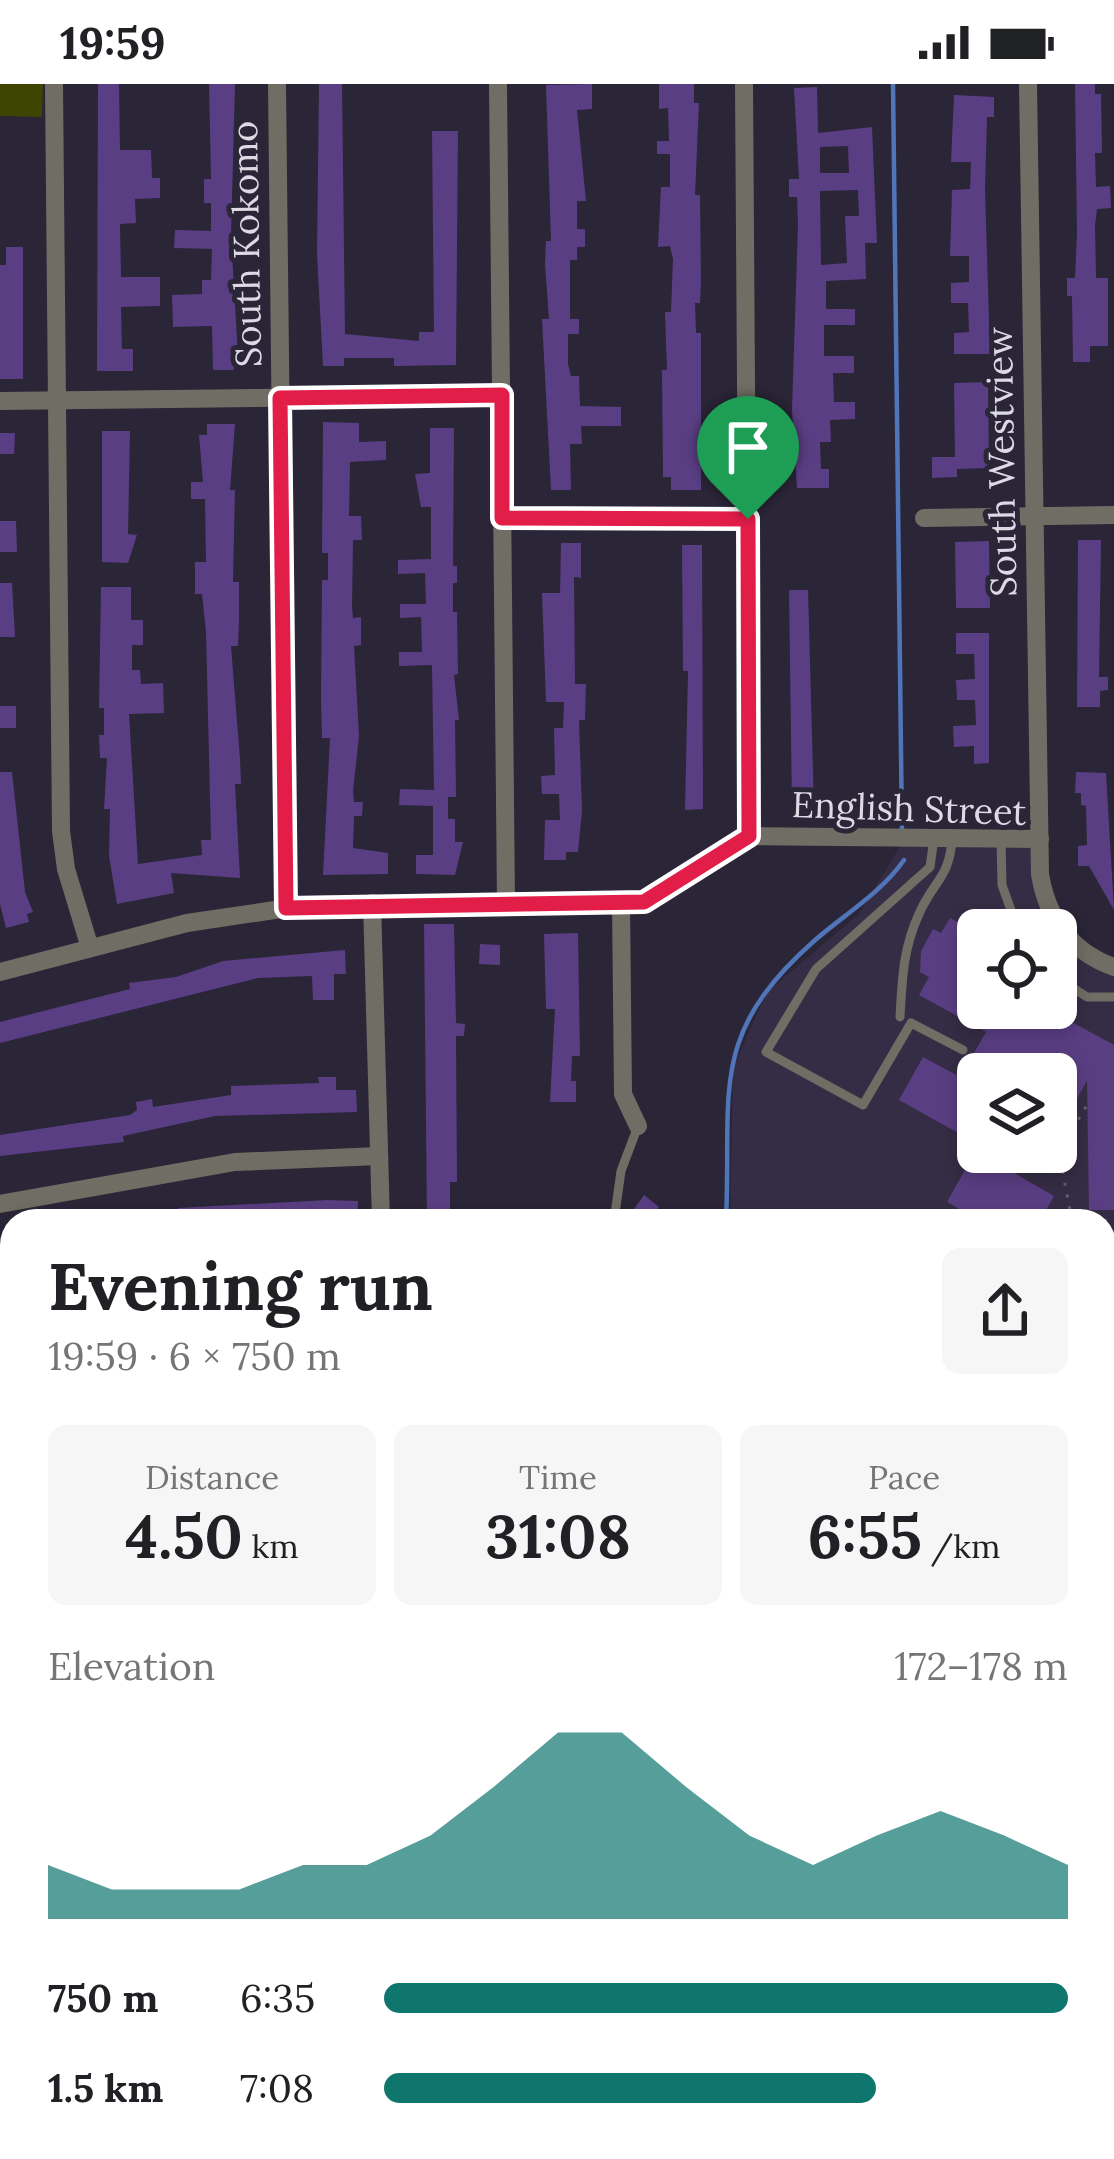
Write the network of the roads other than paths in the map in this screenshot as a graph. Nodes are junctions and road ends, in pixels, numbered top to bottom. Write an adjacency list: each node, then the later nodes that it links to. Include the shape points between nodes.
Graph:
1 (54, 84): 8 (street)
2 (277, 84): 7 (street, South Kokomo)
3 (498, 84): 6 (street)
4 (744, 84): 14 (street)
5 (1028, 84): 10 (street, South Westview)
6 (502, 395): 7 (street); 12 (street)
7 (280, 398): 8 (street); 22 (street, South Kokomo)
8 (57, 400): 9 (street); 24 (street, via 61,831)
9 (0, 401)
10 (1034, 515): 11 (street); 13 (street); 18 (street, South Westview)
11 (1114, 515)
12 (502, 518): 14 (street); 21 (street)
13 (924, 518)
14 (748, 519): 15 (street)
15 (749, 836): 16 (street, English Street); 19 (street, English Street, via 644,902)
16 (943, 838): 17 (street, English Street); 29 (lane, via 951,868 928,896 904,956); 30 (lane, via 930,868 802,986 766,1052 863,1105 910,1022)
17 (1001, 839): 18 (street, English Street); 23 (lane)
18 (1040, 839): 25 (street, English Street, via 1053,916 1078,948)
19 (621, 902): 21 (street, English Street); 31 (street, via 623,1094)
20 (372, 903): 21 (street, English Street); 22 (street, English Street); 32 (street)
21 (506, 903)
22 (286, 908): 24 (street, English Street)
23 (1011, 909)
24 (89, 948): 26 (street, English Street)
25 (1114, 967)
26 (0, 972)
27 (1077, 991): 28 (lane)
28 (1114, 997)
29 (900, 1017)
30 (963, 1050)
31 (638, 1126): 35 (lane)
32 (379, 1156): 33 (street, via 235,1162); 34 (street)
33 (0, 1204)
34 (381, 1209)
35 (615, 1209)

